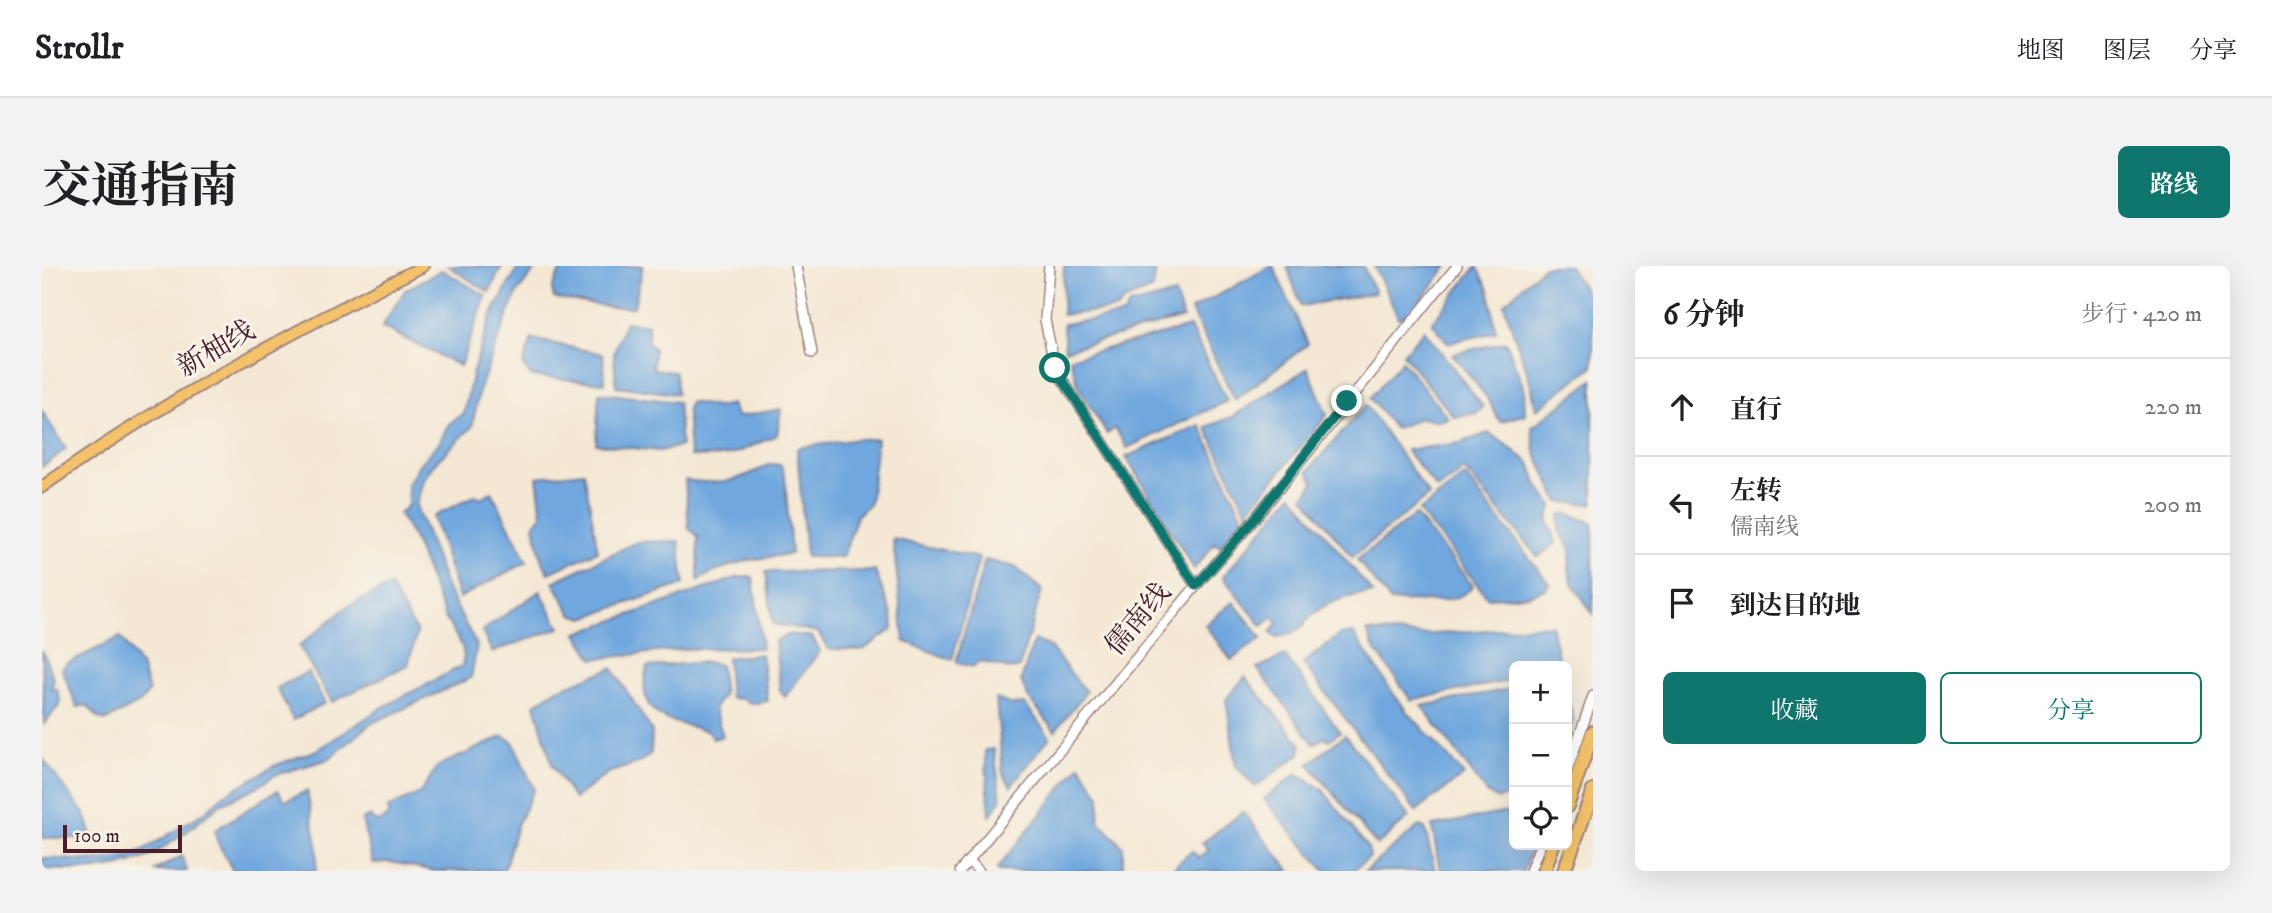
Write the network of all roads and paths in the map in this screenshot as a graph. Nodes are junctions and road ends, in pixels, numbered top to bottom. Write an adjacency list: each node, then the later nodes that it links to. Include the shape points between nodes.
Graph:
1 (423, 266): 6 (main road, 新柚线, via 250,354 101,445)
2 (796, 266): 5 (street)
3 (1049, 266): 7 (street, via 1045,320 1055,368)
4 (1457, 266): 7 (street, 儒南线)
5 (812, 353)
6 (42, 487)
7 (1196, 586): 15 (street, 儒南线)
8 (1593, 696): 10 (street)
9 (1593, 732): 12 (highway)
10 (1572, 757)
11 (1593, 791): 20 (highway)
12 (1572, 792)
13 (1538, 850): 18 (street)
14 (1551, 850): 19 (highway)
15 (969, 861): 16 (street, 儒南线); 17 (street)
16 (961, 871)
17 (979, 871)
18 (1530, 871)
19 (1544, 871)
20 (1564, 871)

